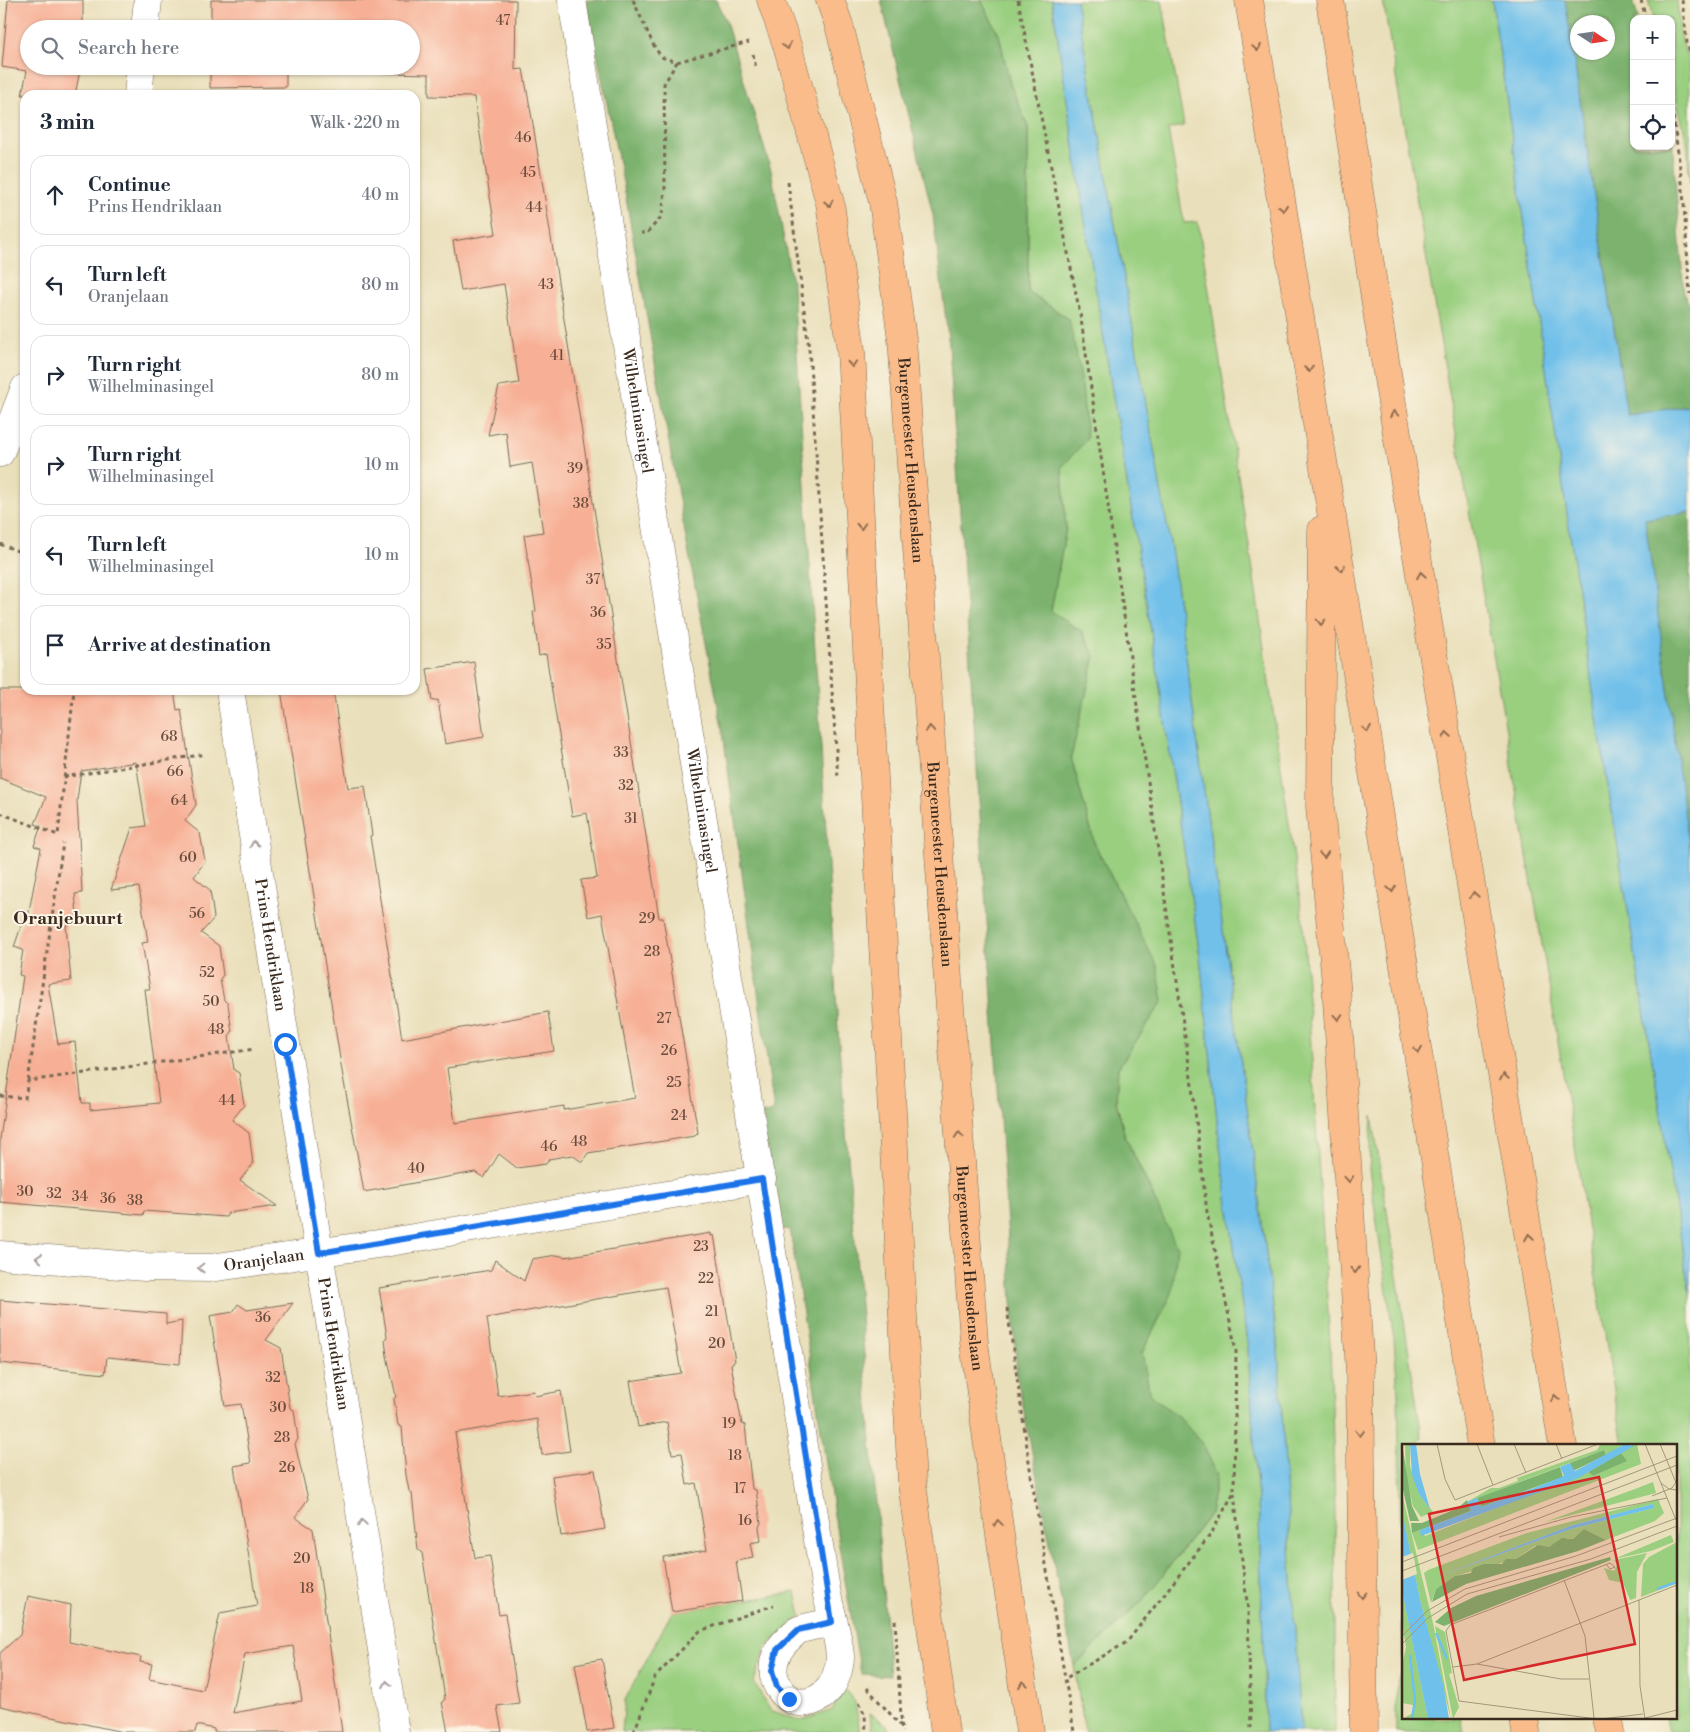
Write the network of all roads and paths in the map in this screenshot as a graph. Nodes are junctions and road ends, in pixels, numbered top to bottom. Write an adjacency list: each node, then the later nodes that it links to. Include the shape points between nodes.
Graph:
1 (148, 0): 12 (street)
2 (572, 0): 20 (street, Wilhelminasingel)
3 (633, 0): 14 (path, via 661,57)
4 (771, 0): 52 (main road, one-way to 52, via 788,48 830,203 851,351 912,1483)
5 (830, 0): 53 (main road, Burgemeester Heusdenslaan, one-way to 5, via 974,1342 902,338 883,202)
6 (1016, 0): 42 (path, via 1081,319 1190,1068 1207,1212 1236,1350)
7 (1249, 0): 23 (main road, one-way to 23)
8 (1330, 0): 41 (main road, one-way to 8, via 1379,324)
9 (1641, 0): 11 (path)
10 (1682, 0): 13 (path)
11 (1645, 15)
12 (146, 20)
13 (1690, 53)
14 (677, 62): 15 (path, via 749,42); 20 (path, via 664,84 665,190 662,216 647,233)
15 (757, 69)
16 (140, 75): 17 (street)
17 (139, 90)
18 (1672, 105): 21 (path, via 1683,190)
19 (788, 178): 31 (path, via 809,350)
20 (611, 237): 37 (street, Wilhelminasingel, via 633,391)
21 (1690, 294)
22 (20, 401): 24 (street)
23 (1323, 451): 40 (main road, one-way to 40); 55 (main road, one-way to 55, via 1320,806 1336,984 1360,1363)
24 (0, 453)
25 (0, 544): 26 (path)
26 (20, 552)
27 (73, 695): 30 (path)
28 (231, 695): 29 (street, Prins Hendriklaan)
29 (239, 749): 30 (path); 34 (street, Prins Hendriklaan, one-way to 29)
30 (64, 777): 32 (path, via 58,835)
31 (839, 784)
32 (0, 813)
33 (63, 843): 35 (path)
34 (285, 1044): 35 (path); 38 (street, Prins Hendriklaan)
35 (28, 1081): 36 (path, via 25,1098)
36 (0, 1096)
37 (762, 1179): 38 (street, Oranjelaan); 45 (street, Wilhelminasingel)
38 (319, 1253): 39 (street, Oranjelaan, one-way to 39, via 210,1268 178,1269); 49 (street, Prins Hendriklaan, one-way to 38)
39 (0, 1255)
40 (1480, 1444)
41 (1563, 1444)
42 (1234, 1492): 47 (path, via 1211,1534 1128,1642); 54 (path, via 1248,1611)
43 (779, 1604): 50 (path, via 700,1631 655,1677)
44 (894, 1617): 48 (path)
45 (832, 1622): 46 (street, Wilhelminasingel); 46 (street, Wilhelminasingel, via 798,1630 777,1650 772,1671 777,1687 789,1699 807,1703 822,1698 834,1683)
46 (840, 1658): 48 (path)
47 (1066, 1678)
48 (902, 1726): 51 (path)
49 (395, 1732)
50 (634, 1732)
51 (902, 1732)
52 (945, 1732)
53 (1030, 1732)
54 (1251, 1732)
55 (1364, 1732)

